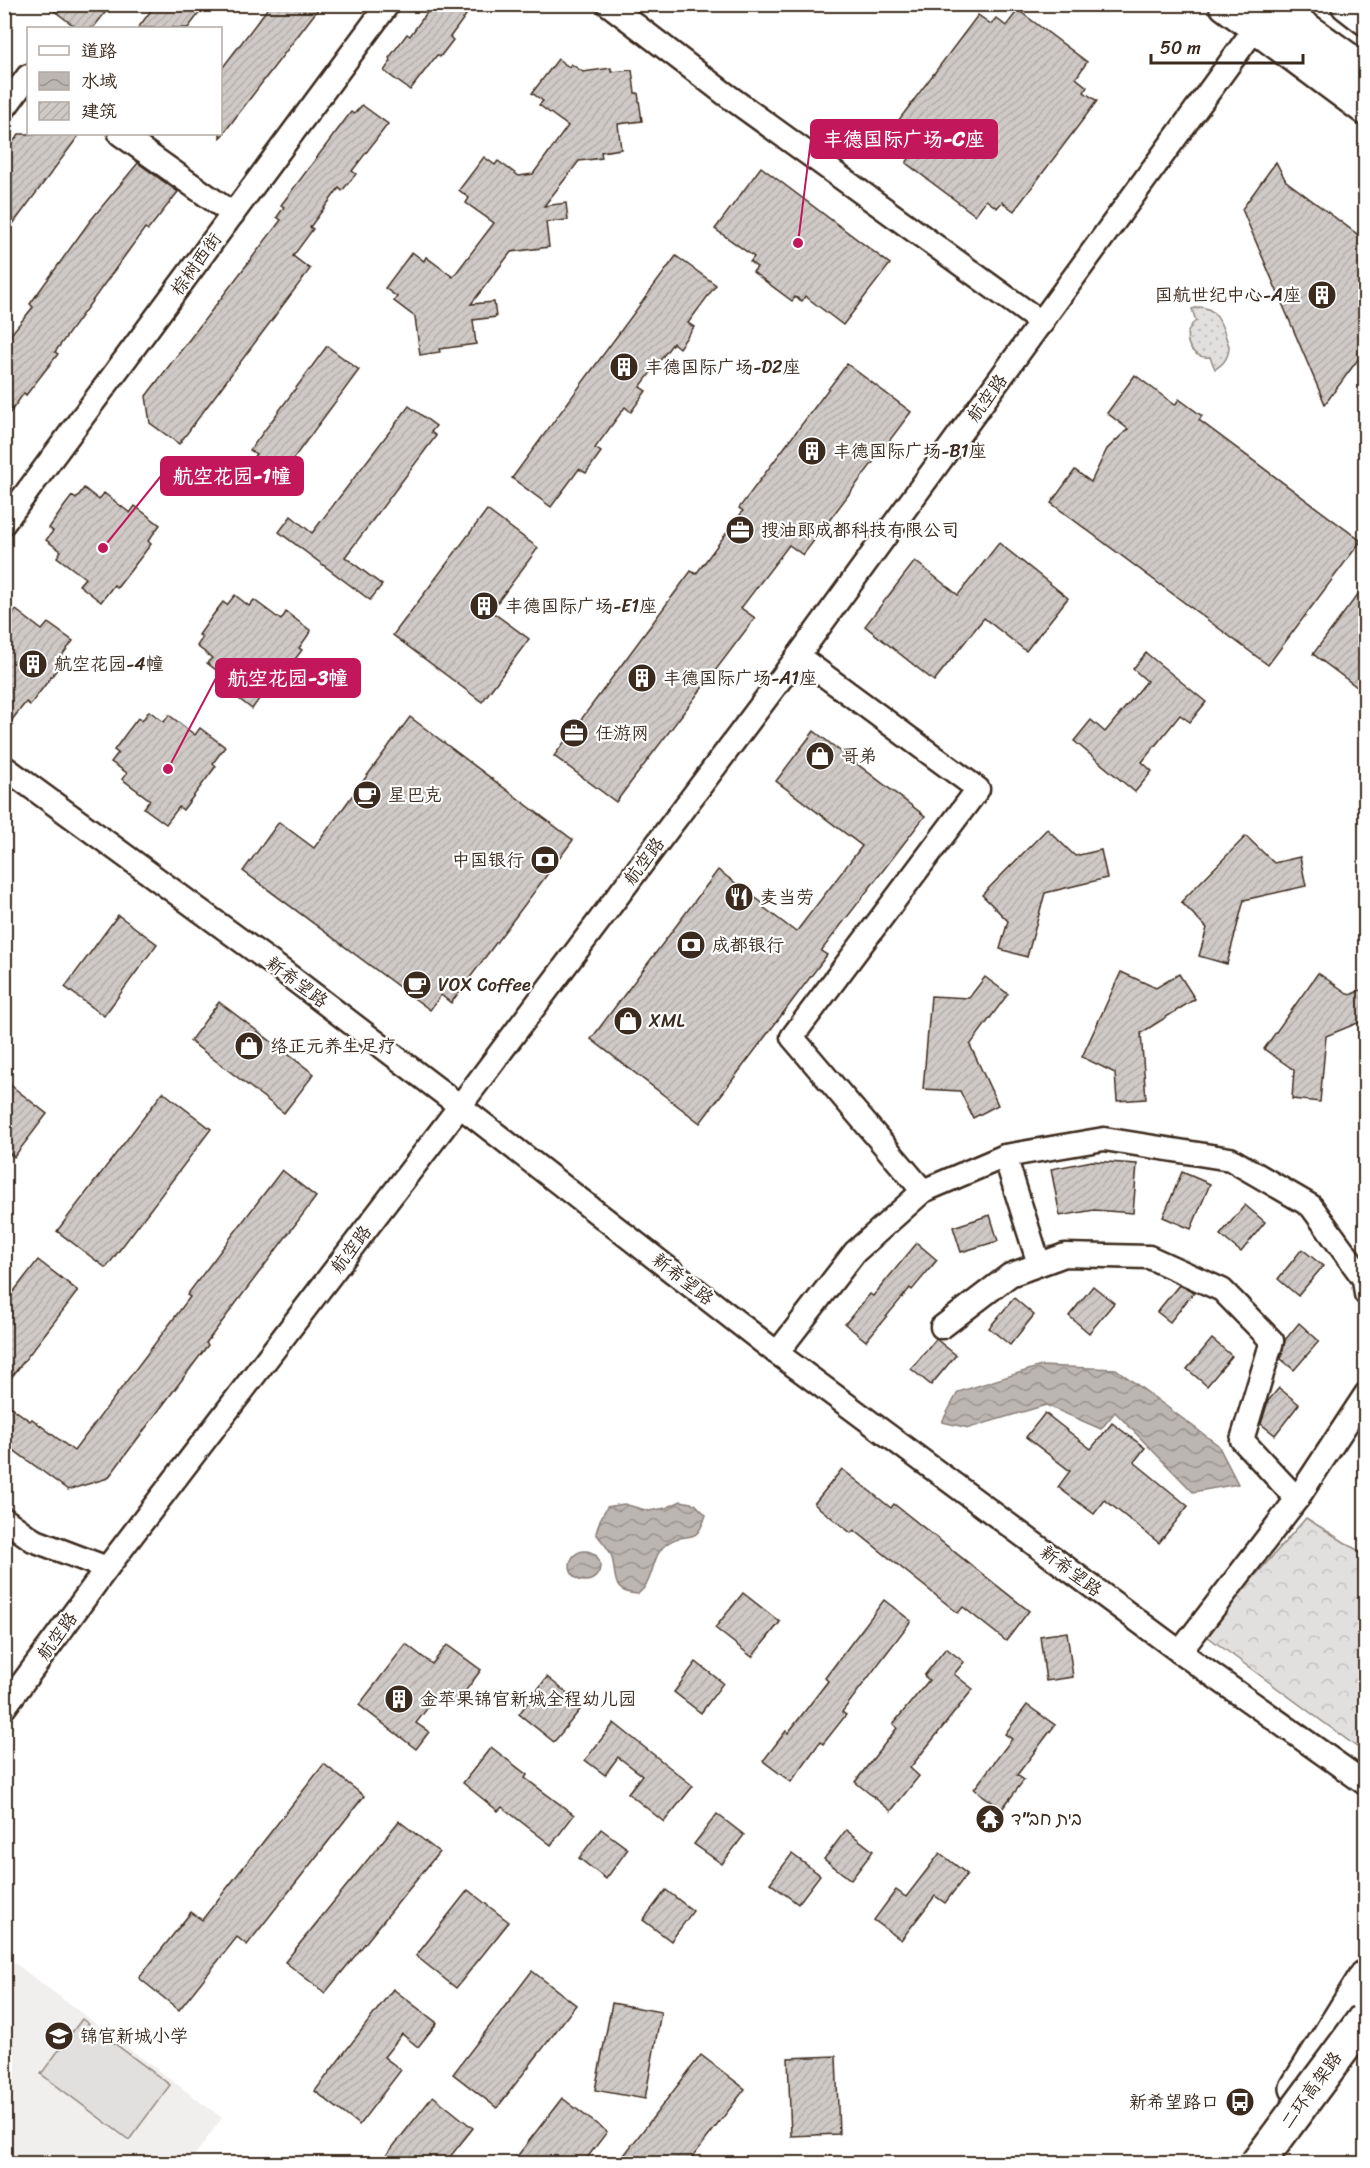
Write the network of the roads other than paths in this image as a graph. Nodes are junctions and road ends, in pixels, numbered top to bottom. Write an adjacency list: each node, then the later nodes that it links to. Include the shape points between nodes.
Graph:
1 (388, 4): 12 (street, 棕树西街)
2 (608, 4): 13 (street)
3 (1226, 4): 5 (main road)
4 (1348, 4): 6 (main road)
5 (1266, 12): 7 (main road); 9 (main road); 13 (street, 航空路)
6 (1365, 18)
7 (1365, 73)
8 (27, 77): 10 (street)
9 (1365, 108)
10 (4, 109)
11 (121, 135): 12 (street)
12 (233, 214): 14 (street, 棕树西街)
13 (1041, 323): 15 (street, 航空路)
14 (4, 523)
15 (798, 656): 17 (street, 航空路); 19 (street, via 978,789 792,1037)
16 (4, 767): 17 (street, 新希望路)
17 (460, 1106): 23 (street, 新希望路); 27 (street, 航空路)
18 (1005, 1156): 19 (street); 20 (street); 21 (street, via 1104,1139 1230,1159 1311,1206 1364,1279)
19 (923, 1191): 23 (street, via 855,1252)
20 (1039, 1264): 22 (street, via 1010,1275); 25 (street, via 1065,1255 1149,1257 1222,1290 1272,1341 1242,1440)
21 (1365, 1294)
22 (942, 1327)
23 (777, 1353): 28 (street, 新希望路)
24 (1365, 1394): 25 (street)
25 (1297, 1499): 28 (street)
26 (4, 1519): 27 (street, via 33,1540)
27 (107, 1568): 29 (street, 航空路)
28 (1180, 1652): 30 (street, 新希望路)
29 (4, 1708)
30 (1365, 1784)
31 (1365, 1977): 37 (main road)
32 (1365, 2017): 37 (main road, 二环高架路, bridge)
33 (1365, 2026): 37 (main road)
34 (1365, 2055): 38 (main road)
35 (1365, 2098): 39 (main road)
36 (1365, 2139): 40 (main road)
37 (1254, 2163)
38 (1285, 2163)
39 (1316, 2163)
40 (1347, 2163)

